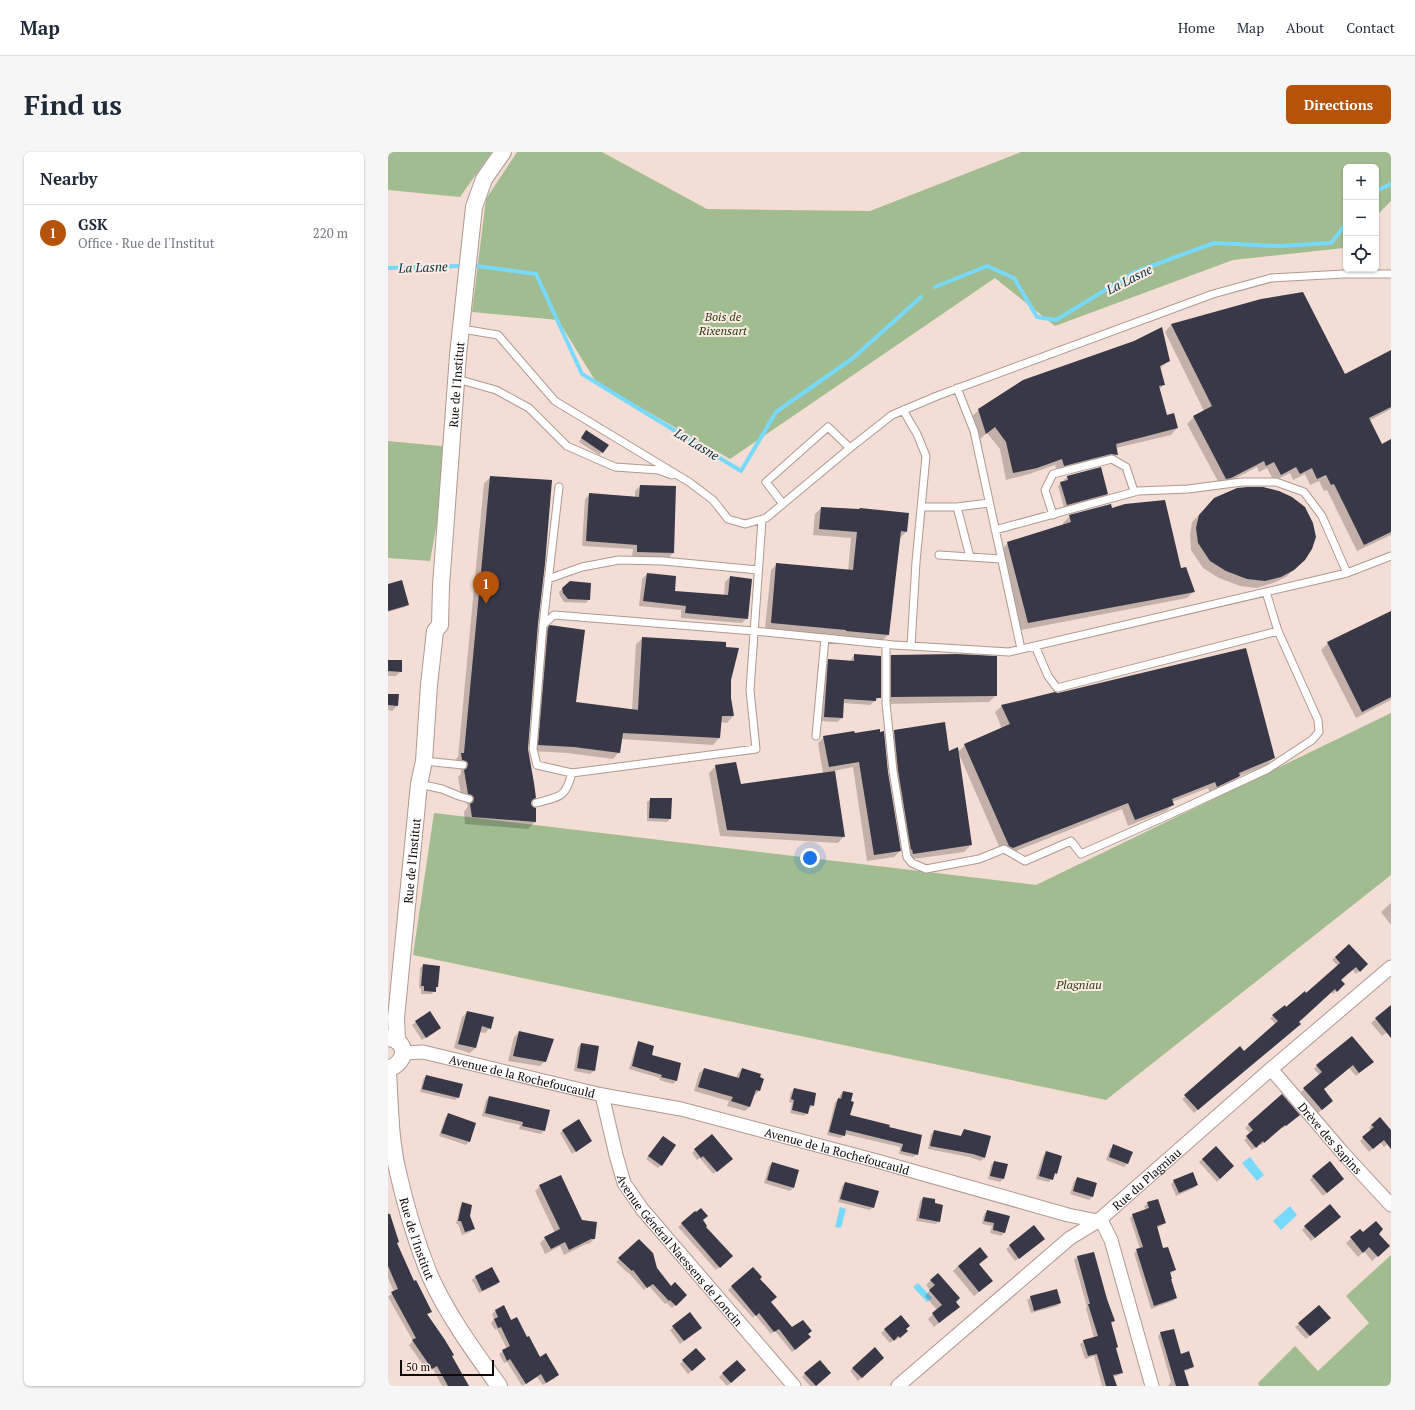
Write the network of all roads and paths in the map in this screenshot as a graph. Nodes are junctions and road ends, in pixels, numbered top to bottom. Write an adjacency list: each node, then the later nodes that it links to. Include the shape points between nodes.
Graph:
1 (503, 152): 3 (street, Rue de l'Institut, via 484,178 474,207)
2 (1391, 274): 5 (lane, via 1271,278 1213,294)
3 (462, 329): 4 (street, Rue de l'Institut); 8 (lane, via 498,335 555,400)
4 (457, 379): 8 (lane, via 496,390 529,408 567,446 615,467 658,470); 35 (street, Rue de l'Institut, via 440,625 435,631 429,681)
5 (957, 388): 6 (lane); 11 (lane, via 974,430)
6 (903, 410): 7 (lane); 13 (lane, via 926,456)
7 (850, 448): 12 (lane); 12 (lane, via 828,427 766,482)
8 (689, 482): 16 (lane, via 713,500 728,519 745,524)
9 (559, 487): 24 (lane)
10 (1134, 491): 15 (lane); 15 (lane, via 1126,467 1112,458 1053,474 1045,490); 23 (lane, via 1276,482 1304,492 1322,516)
11 (989, 502): 14 (lane); 17 (lane)
12 (783, 504): 16 (lane)
13 (921, 507): 14 (lane); 31 (lane)
14 (957, 507): 20 (lane)
15 (1053, 514): 17 (lane)
16 (762, 520): 22 (lane)
17 (995, 530): 21 (lane)
18 (939, 555): 20 (lane)
19 (1391, 556): 23 (lane)
20 (970, 557): 21 (lane)
21 (1001, 559): 33 (lane)
22 (758, 570): 24 (lane, via 663,561 619,560 582,567); 27 (lane)
23 (1347, 573): 25 (lane)
24 (548, 579): 26 (lane)
25 (1266, 592): 28 (lane); 32 (lane)
26 (543, 625): 27 (lane, via 554,615); 37 (lane, via 533,748 534,765)
27 (754, 631): 29 (lane); 37 (lane, via 750,690 756,749)
28 (1278, 631): 30 (lane, via 1318,720 1319,732 1312,740 1268,769 1082,854 1071,841 1025,861 1004,849 979,859 926,869 912,863 907,857 893,771 886,703); 32 (lane, via 1057,688 1048,676)
29 (825, 638): 30 (lane); 34 (lane)
30 (886, 644): 31 (lane)
31 (911, 646): 33 (lane, via 1009,652)
32 (1035, 646): 33 (lane)
33 (1021, 649)
34 (816, 736)
35 (424, 761): 36 (lane); 38 (street, Rue de l'Institut)
36 (463, 765)
37 (572, 773): 40 (lane, via 569,786 561,796)
38 (419, 784): 39 (lane); 42 (street, Rue de l'Institut, via 396,1018)
39 (469, 799)
40 (536, 803)
41 (1391, 967): 44 (street, Rue du Plagniau)
42 (396, 1044): 43 (street, via 400,1062 393,1068); 46 (street, Avenue de la Rochefoucauld)
43 (388, 1068)
44 (1271, 1069): 47 (street, Drève des Sapins, via 1337,1147); 48 (street, Rue du Plagniau)
45 (388, 1072): 49 (street, Rue de l'Institut, via 397,1167 424,1260 458,1327)
46 (602, 1095): 48 (street, Avenue de la Rochefoucauld, via 681,1109); 50 (street, Avenue Général Naessens de Loncin, via 624,1183 642,1209)
47 (1391, 1205)
48 (1098, 1221): 51 (street, Rue du Plagniau, via 1070,1238); 52 (street, via 1111,1240)
49 (499, 1386)
50 (794, 1386)
51 (898, 1386)
52 (1152, 1386)

